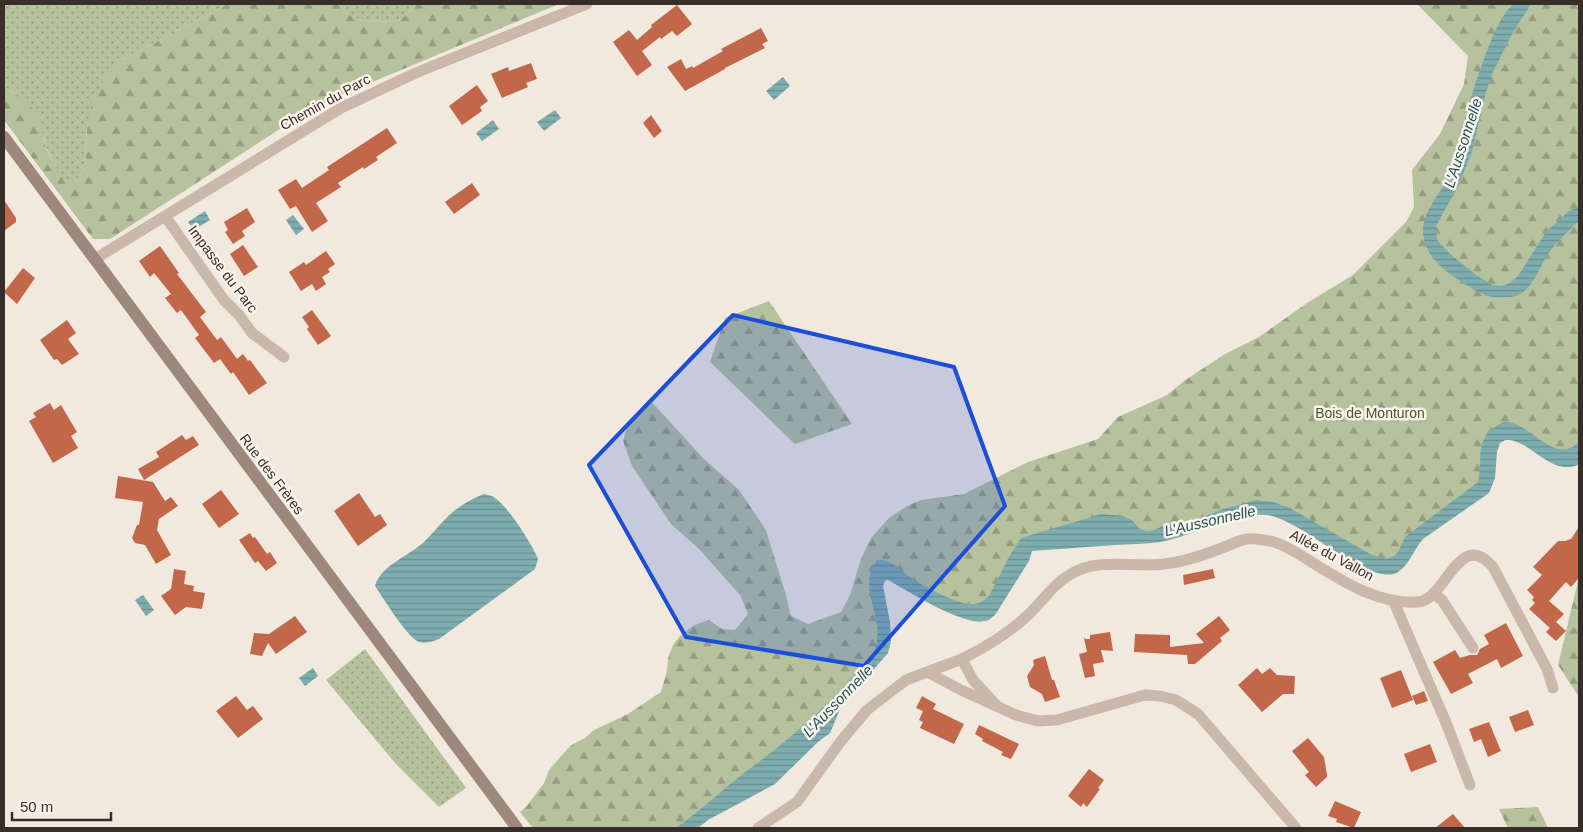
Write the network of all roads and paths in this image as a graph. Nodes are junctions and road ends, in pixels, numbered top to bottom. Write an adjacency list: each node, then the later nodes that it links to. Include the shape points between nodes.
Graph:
1 (587, 4): 3 (street, Chemin du Parc, via 364,96)
2 (4, 137): 4 (main road, Rue des Frères)
3 (165, 216): 4 (street, Chemin du Parc); 5 (street, Impasse du Parc, via 224,300 252,333)
4 (95, 259): 14 (main road, Rue des Frères)
5 (284, 357)
6 (1434, 594): 7 (street, Allée du Vallon, via 1419,602); 8 (street, via 1442,600); 11 (street, via 1461,560 1474,555 1482,558 1493,567 1547,669)
7 (1393, 600): 9 (street, Allée du Vallon, via 1356,588 1282,545 1247,539 1200,556 1164,564 1108,564 1073,572 1059,581 1028,616 997,641); 13 (street)
8 (1473, 648)
9 (962, 659): 10 (street, Allée du Vallon); 12 (street, via 973,680)
10 (926, 672): 12 (street); 15 (street, Allée du Vallon, via 906,680 867,710 797,802)
11 (1553, 688)
12 (998, 707): 16 (street, via 1027,719 1048,721 1145,695 1176,700 1198,714)
13 (1470, 785)
14 (517, 828)
15 (758, 828)
16 (1296, 828)

